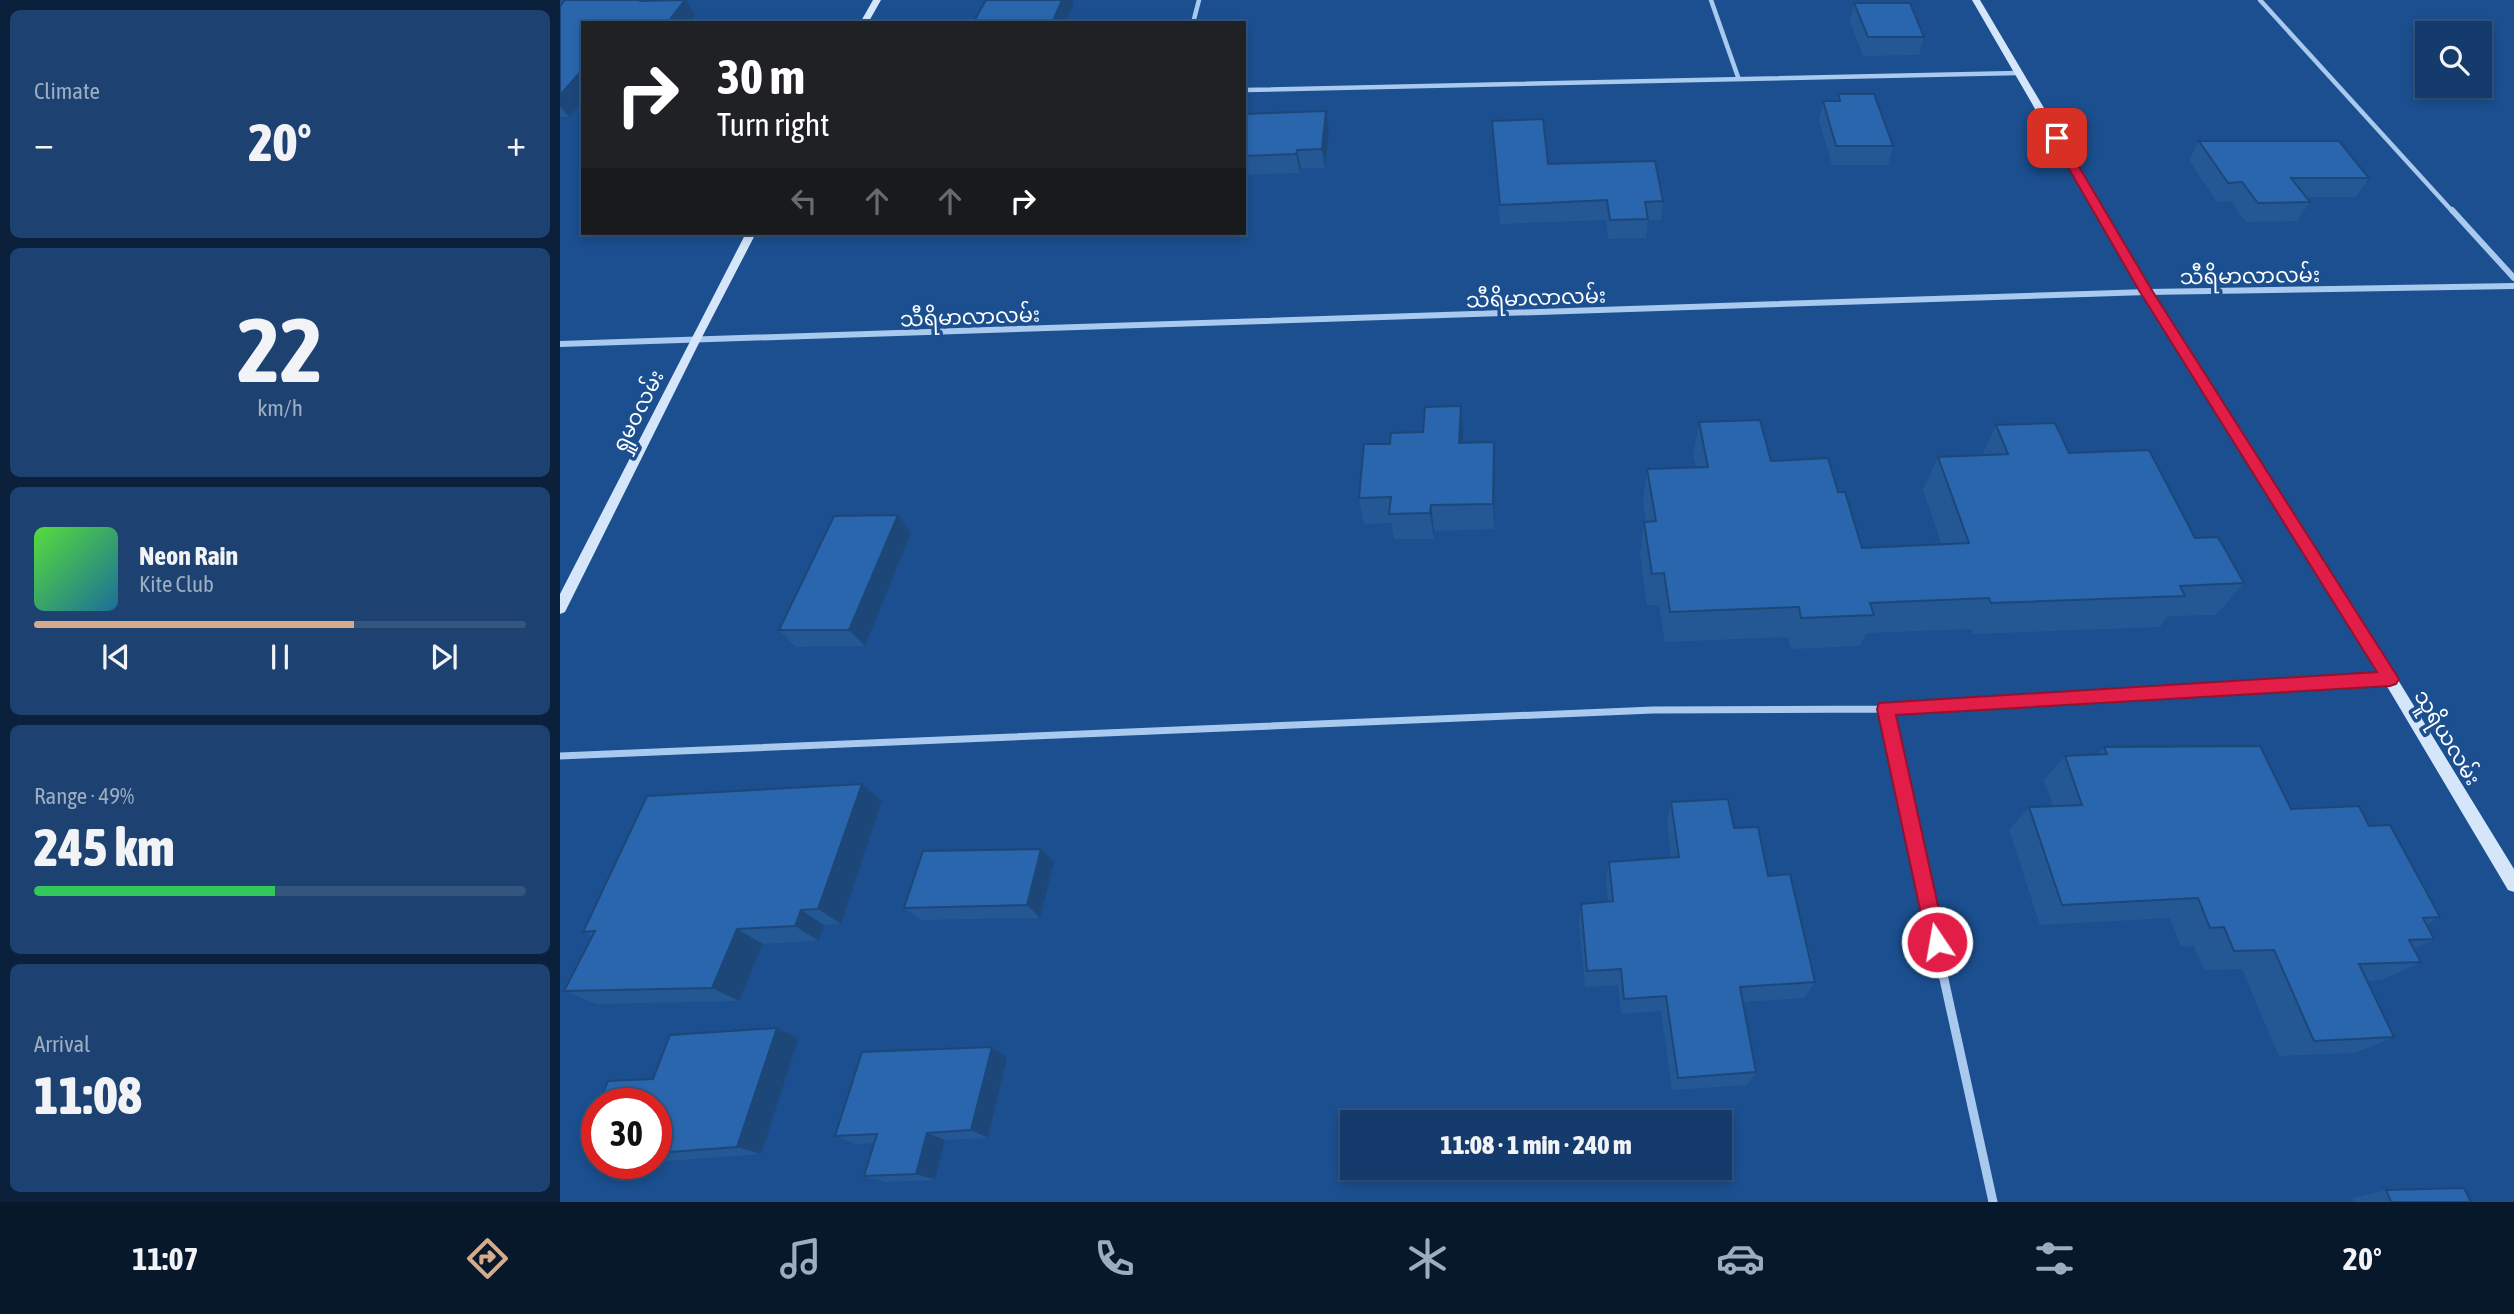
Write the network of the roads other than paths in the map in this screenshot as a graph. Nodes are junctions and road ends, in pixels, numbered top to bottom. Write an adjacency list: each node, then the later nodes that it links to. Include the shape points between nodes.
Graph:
1 (877, 0): 6 (street)
2 (1199, 0): 7 (street)
3 (1711, 0): 9 (street)
4 (1976, 0): 8 (street, သူရိယလမ်း)
5 (2260, 0): 12 (street)
6 (865, 21)
7 (1194, 21)
8 (2018, 73): 9 (street); 14 (street, သူရိယလမ်း)
9 (1738, 77): 10 (street)
10 (1246, 90)
11 (750, 235): 15 (street, ရှုမဝလမ်း)
12 (2514, 278)
13 (2514, 286): 14 (street, သီရိမာလာလမ်း)
14 (2147, 292): 15 (street, သီရိမာလာလမ်း); 18 (street, သူရိယလမ်း)
15 (694, 341): 16 (street, သီရိမာလာလမ်း); 17 (street, ရှုမဝလမ်း)
16 (560, 344)
17 (560, 608)
18 (2390, 679): 19 (street); 21 (street, သူရိယလမ်း)
19 (1885, 709): 20 (street, via 1653,710); 22 (street)
20 (560, 756)
21 (2514, 884)
22 (1993, 1202)

